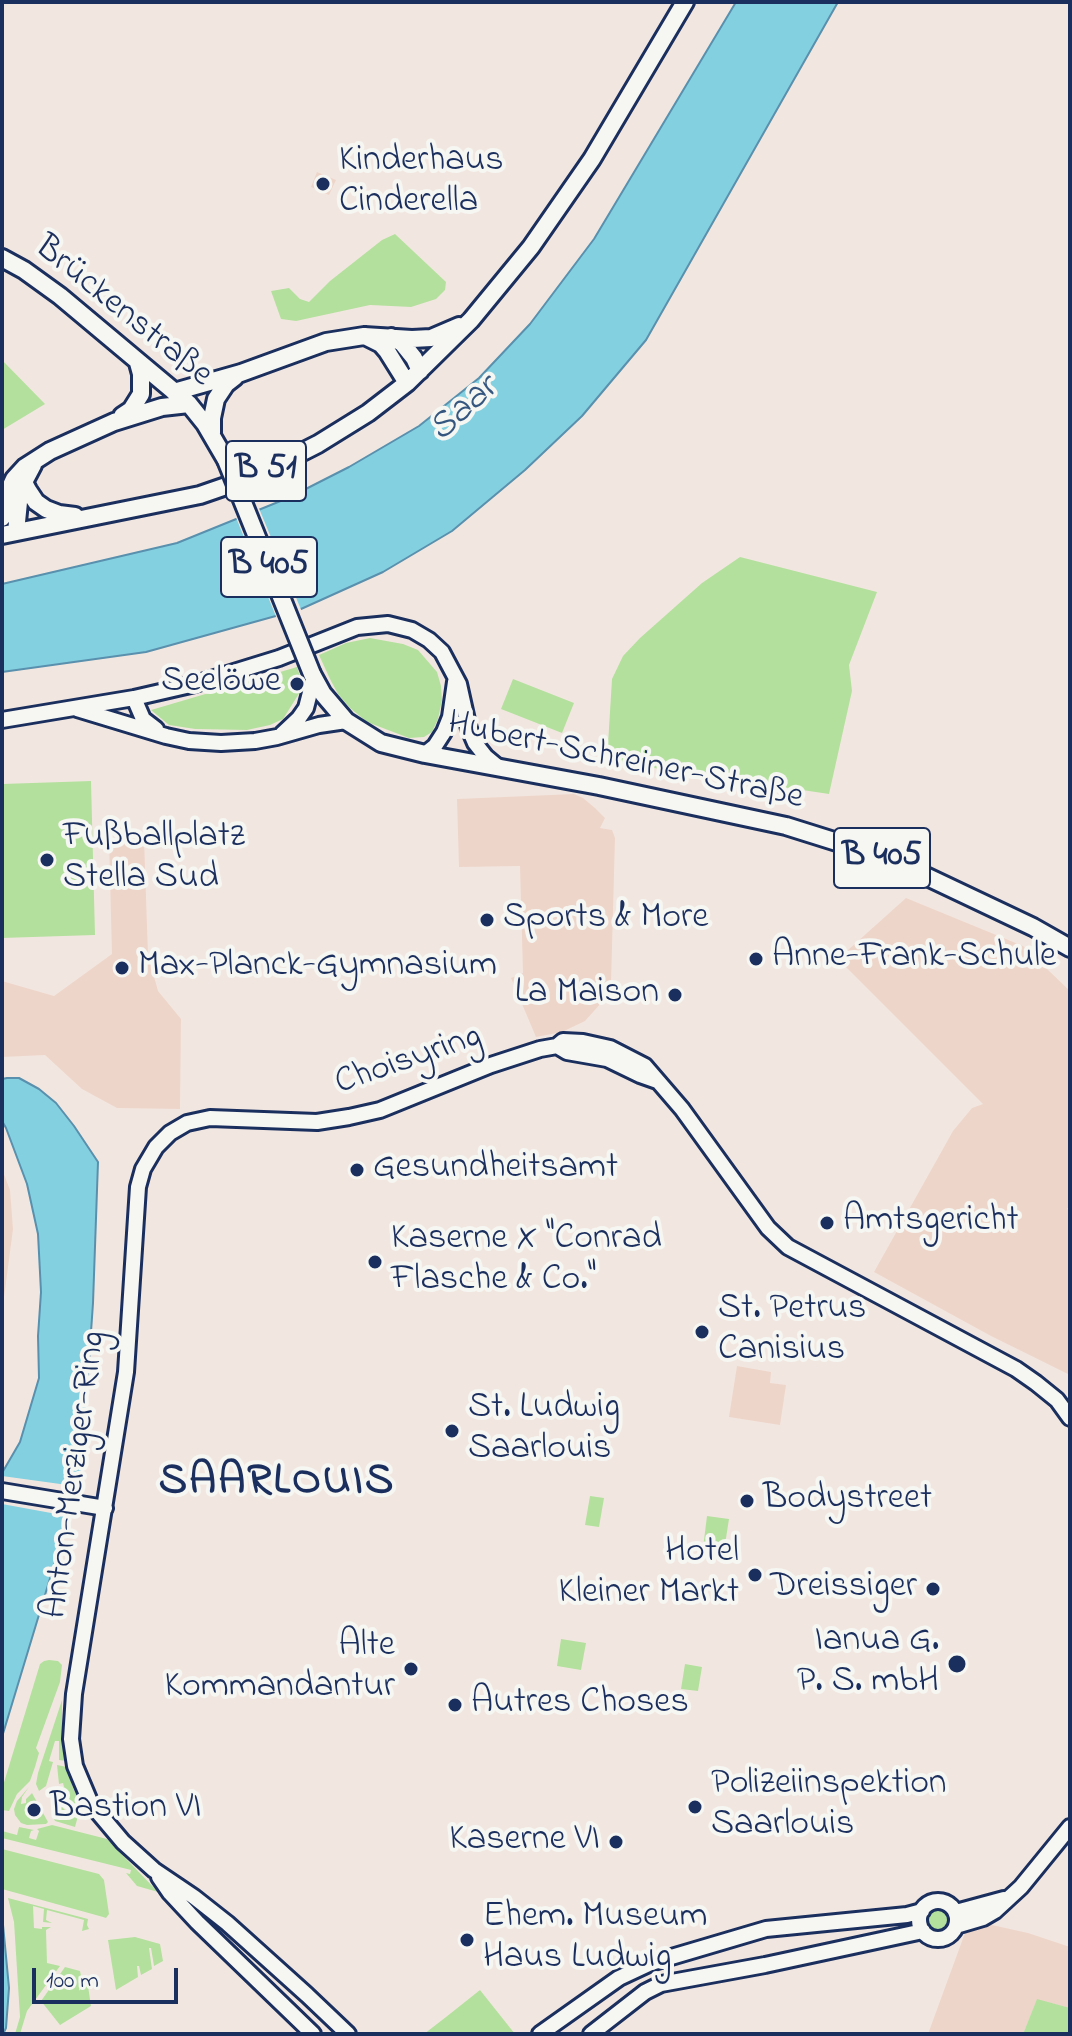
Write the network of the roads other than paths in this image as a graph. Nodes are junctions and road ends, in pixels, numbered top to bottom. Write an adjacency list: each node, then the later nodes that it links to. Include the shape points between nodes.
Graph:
1 (685, 2): 3 (main road, B 51, via 592,159 531,247)
2 (2, 258): 6 (main road, Brückenstraße / B 405, via 60,296)
3 (471, 320): 5 (main road, B 51, via 431,338); 7 (main road, B 51)
4 (364, 336): 5 (main road, B 51); 8 (main road, B 51, via 326,342); 9 (main road, via 381,344)
5 (391, 337): 7 (main road, via 402,343)
6 (138, 363): 10 (main road, Brückenstraße / B 405); 12 (main road, B 51, via 141,394)
7 (420, 371): 9 (main road, B 51)
8 (241, 373): 10 (main road, B 51); 13 (main road, B 51, via 216,399)
9 (407, 383): 16 (main road, B 51, via 318,444 255,476 200,495)
10 (174, 392): 11 (main road, Brückenstraße / B 405)
11 (189, 404): 12 (main road, B 51); 13 (main road, Brückenstraße / B 405)
12 (114, 422): 14 (main road, B 51)
13 (212, 435): 20 (main road, Brückenstraße / B 405, bridge)
14 (36, 459): 15 (main road, B 51); 17 (main road, B 51, via 14,479)
15 (24, 482): 16 (main road, B 51, via 46,509); 18 (main road, B 51)
16 (88, 517): 18 (main road, B 51)
17 (2, 518)
18 (6, 532)
19 (453, 670): 21 (street, via 429,640 388,624 357,627 236,673); 27 (street, via 450,717); 28 (street, via 469,729)
20 (313, 676): 24 (main road, Hubert-Schreiner-Straße / B 405); 26 (street, via 306,708)
21 (134, 698): 22 (street); 25 (street, via 143,719)
22 (73, 708): 23 (street); 25 (street)
23 (2, 720)
24 (346, 721): 26 (street); 27 (main road, Hubert-Schreiner-Straße / B 405, via 381,743)
25 (166, 736): 26 (street, via 221,743)
26 (277, 737)
27 (425, 754): 28 (main road, Hubert-Schreiner-Straße / B 405)
28 (498, 767): 29 (main road, Hubert-Schreiner-Straße / B 405, via 797,830 872,853)
29 (1070, 948)
30 (557, 1046): 31 (street, via 607,1059); 31 (street, Choisyring, via 563,1041 610,1048 645,1066); 32 (street, Choisyring, via 349,1117 317,1122)
31 (658, 1081): 33 (street, Choisyring, via 762,1221 788,1247 1016,1369 1057,1400)
32 (231, 1119): 35 (street, Anton-Merziger-Ring, via 187,1123 156,1147 143,1169 126,1372)
33 (1069, 1416)
34 (2, 1491): 35 (street)
35 (99, 1507): 37 (street, Anton-Merziger-Ring, via 74,1694 75,1766 91,1804)
36 (1070, 1827): 39 (street, via 1015,1893)
37 (154, 1870): 41 (street, Anton-Merziger-Ring, via 214,1939); 42 (street, Anton-Merziger-Ring, via 227,1923)
38 (922, 1911): 39 (street, via 940,1901); 40 (street); 43 (street, via 766,1929 651,1963 619,1978)
39 (956, 1919): 40 (street, via 953,1932 941,1938)
40 (923, 1931): 44 (street, via 661,1984)
41 (313, 2034)
42 (348, 2034)
43 (540, 2034)
44 (591, 2034)

